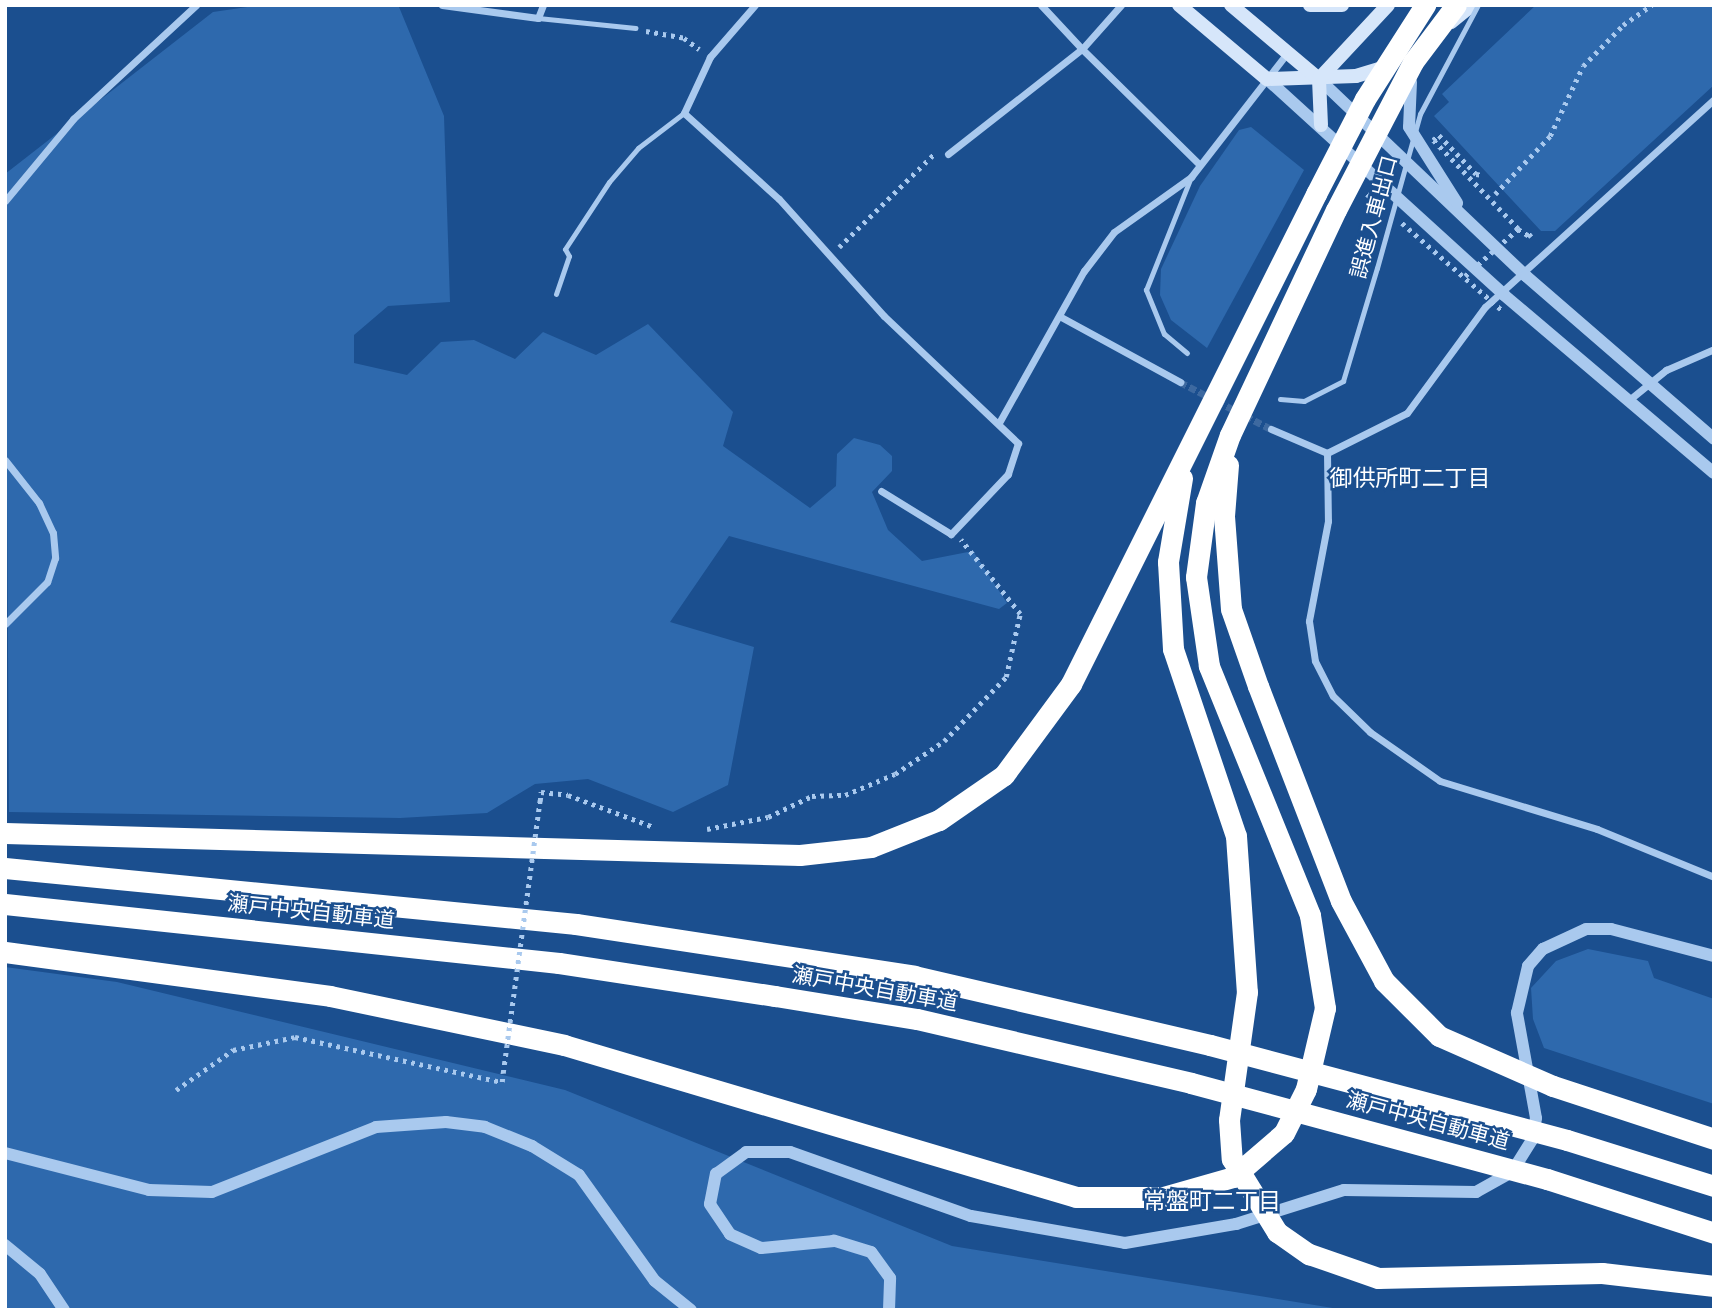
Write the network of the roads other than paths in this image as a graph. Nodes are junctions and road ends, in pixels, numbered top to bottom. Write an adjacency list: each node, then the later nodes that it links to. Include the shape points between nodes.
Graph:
1 (196, 5): 28 (street, via 74,119)
2 (442, 5): 16 (street)
3 (543, 5): 16 (street)
4 (755, 5): 23 (street, via 710,57)
5 (1041, 5): 18 (street)
6 (1121, 5): 18 (street)
7 (1179, 5): 20 (main road)
8 (1231, 5): 19 (main road)
9 (1310, 5): 10 (main road)
10 (1342, 5)
11 (1388, 5): 21 (main road)
12 (1424, 5): 44 (highway, bridge, via 1365,99)
13 (1472, 5): 15 (main road)
14 (1478, 5): 38 (lane, 誤進入車出口, bridge, via 1420,114 1343,381 1304,401)
15 (1455, 13): 21 (main road, via 1379,70); 29 (street, via 1416,71 1405,109 1417,144); 42 (highway, bridge, via 1413,62 1336,210)
16 (538, 18): 17 (lane)
17 (635, 28)
18 (1082, 49): 25 (street); 26 (street)
19 (1288, 52): 20 (street); 21 (main road)
20 (1267, 79): 21 (main road); 24 (street); 26 (street)
21 (1319, 79): 24 (main road); 29 (street)
22 (1714, 99): 30 (street)
23 (684, 113): 31 (lane, via 638,148 597,199 565,249 569,256); 40 (street, via 779,199 884,316)
24 (1321, 125): 32 (street)
25 (948, 154)
26 (1200, 165): 27 (street)
27 (1191, 177): 33 (street, via 1114,232); 35 (lane, via 1146,290 1164,334)
28 (5, 201)
29 (1471, 223): 30 (street)
30 (1526, 276): 32 (street); 37 (street)
31 (556, 294)
32 (1504, 295): 39 (street); 45 (street, via 1485,307 1407,413)
33 (1061, 317): 36 (street); 40 (street)
34 (1714, 349): 37 (street, via 1666,370)
35 (1187, 353)
36 (1180, 382)
37 (1651, 386): 39 (street); 43 (street)
38 (1280, 399)
39 (1629, 400): 47 (street)
40 (1000, 421): 49 (street, via 1018,443 1008,474 951,534)
41 (1271, 429): 45 (street)
42 (1230, 435): 55 (highway, via 1206,503 1196,577 1209,666 1310,915 1325,1008 1306,1089 1284,1133 1259,1160 1201,1191 1122,1200 1039,1191 762,1100 564,1045 330,996); 57 (highway, bridge, via 1226,562 1231,608 1341,901 1384,981 1439,1036 1553,1086)
43 (1714, 439)
44 (1188, 448): 51 (highway, via 1070,684 1027,750 973,800 871,847 739,856); 62 (highway, bridge, via 1171,532 1167,602 1184,693 1236,835 1247,992 1229,1119 1232,1159 1277,1232 1309,1254 1378,1278 1602,1273)
45 (1327, 453): 53 (street, via 1328,521 1310,621 1315,661 1333,696 1370,732 1440,781 1597,829)
46 (5, 460): 50 (street, via 38,503 53,533 55,558 47,582)
47 (1708, 461): 48 (street)
48 (1714, 474)
49 (881, 491)
50 (5, 624)
51 (5, 832)
52 (5, 868): 59 (highway, 瀬戸中央自動車道, bridge, via 589,926 914,976 1210,1045 1567,1140)
53 (1714, 877)
54 (5, 904): 60 (highway, 瀬戸中央自動車道, bridge, via 559,963 917,1020 1191,1083 1547,1179)
55 (5, 952)
56 (1714, 956): 65 (street, via 1611,929 1586,929 1544,949 1528,966 1517,1013 1536,1118 1533,1139 1512,1172 1476,1192 1344,1190 1236,1224 1125,1243 971,1216 790,1152 746,1152 716,1174 710,1204 730,1234 761,1248 834,1241 871,1252 890,1279)
57 (1714, 1139)
58 (5, 1153): 64 (street, via 149,1190 212,1192 376,1127 446,1122 485,1127 532,1146 579,1175 655,1281)
59 (1714, 1186)
60 (1714, 1233)
61 (5, 1245): 63 (street, via 40,1274)
62 (1714, 1286)
63 (64, 1310)
64 (691, 1310)
65 (889, 1310)

